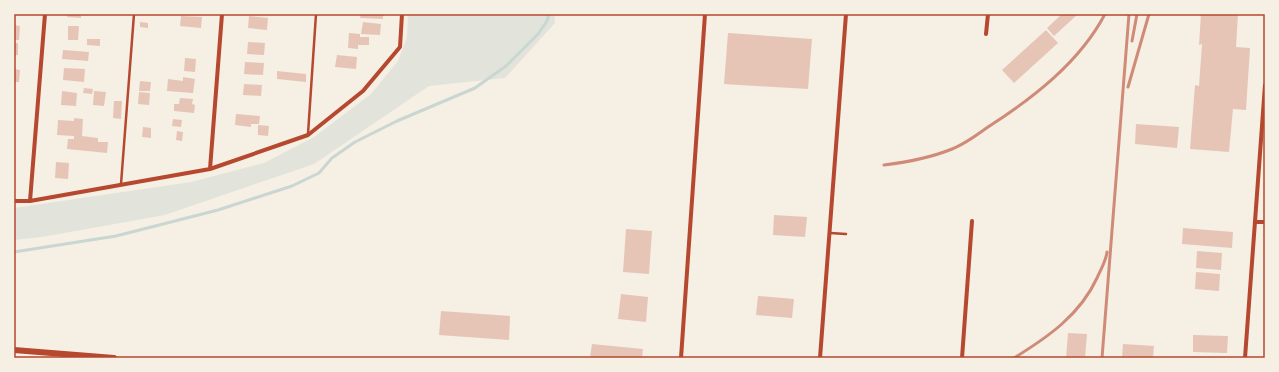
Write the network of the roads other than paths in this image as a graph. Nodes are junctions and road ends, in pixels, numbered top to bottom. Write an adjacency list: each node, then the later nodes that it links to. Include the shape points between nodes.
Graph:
1 (45, 14): 14 (street)
2 (134, 14): 13 (lane)
3 (222, 14): 12 (street)
4 (316, 14): 11 (lane)
5 (402, 14): 11 (street, via 400,47 363,91)
6 (705, 14): 23 (street)
7 (846, 14): 19 (street)
8 (988, 14): 9 (street)
9 (986, 34)
10 (1265, 85): 17 (street)
11 (308, 135): 12 (street)
12 (210, 169): 13 (street)
13 (121, 184): 14 (street)
14 (30, 200): 15 (street)
15 (14, 201)
16 (972, 221): 25 (street)
17 (1255, 222): 18 (street); 26 (street)
18 (1265, 222)
19 (830, 233): 20 (lane); 24 (street)
20 (846, 234)
21 (14, 350): 22 (street)
22 (114, 358)
23 (681, 358)
24 (820, 358)
25 (962, 358)
26 (1245, 358)

